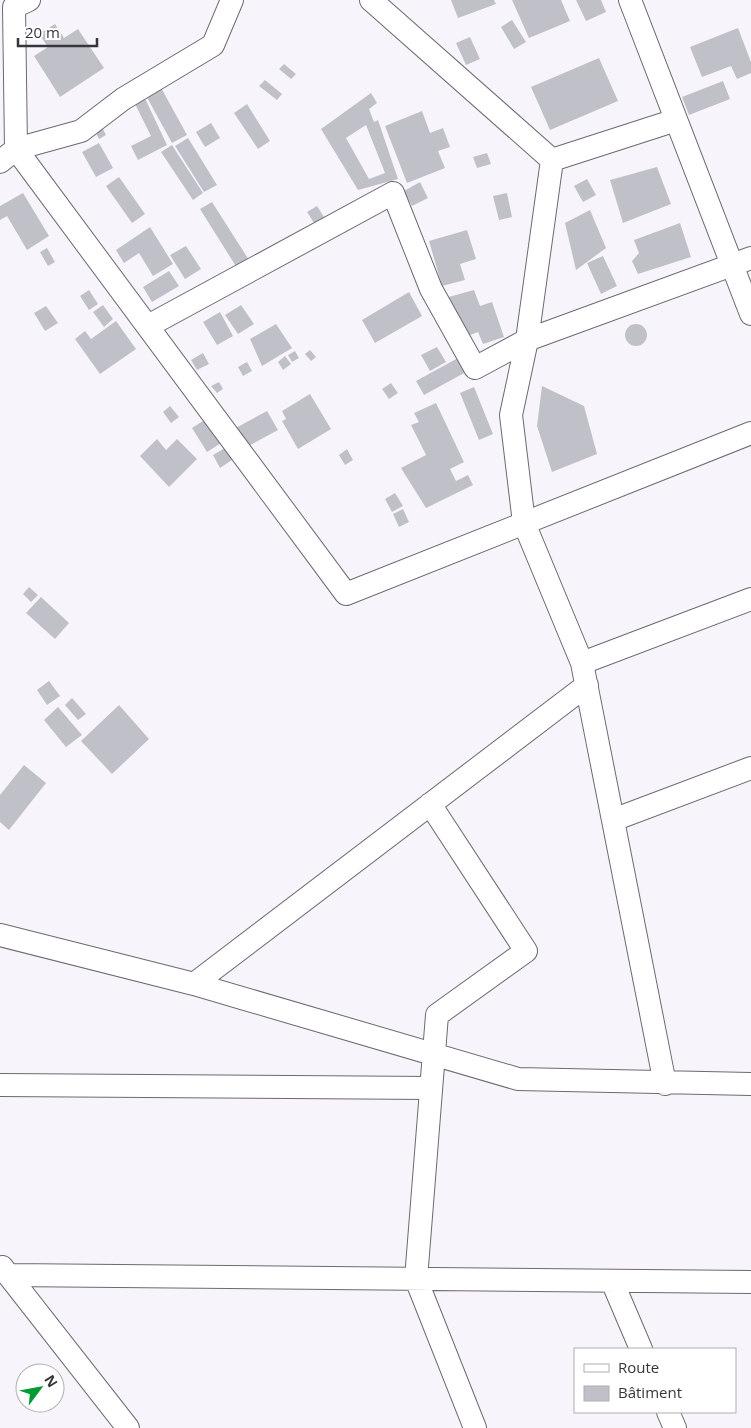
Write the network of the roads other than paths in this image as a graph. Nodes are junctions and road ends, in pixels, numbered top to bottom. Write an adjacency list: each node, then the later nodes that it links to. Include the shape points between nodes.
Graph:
1 (29, 0): 6 (street, via 14,7)
2 (232, 0): 6 (street, via 213,45 123,99 81,131)
3 (371, 0): 7 (street)
4 (630, 0): 5 (street)
5 (676, 120): 7 (street); 8 (street)
6 (8, 156): 10 (street)
7 (552, 160): 11 (street)
8 (742, 262): 9 (street); 11 (street)
9 (751, 314)
10 (148, 326): 11 (street, via 393,193 431,289 475,368); 13 (street, via 346,594)
11 (527, 340): 13 (street, via 511,415)
12 (751, 433): 13 (street)
13 (524, 523): 15 (street)
14 (751, 599): 15 (street)
15 (584, 674): 17 (street); 18 (street)
16 (751, 768): 18 (street)
17 (430, 804): 20 (street); 21 (street, via 526,950 438,1015)
18 (613, 820): 22 (street)
19 (0, 935): 20 (street)
20 (194, 984): 21 (street)
21 (434, 1055): 22 (street, via 518,1079); 25 (street)
22 (665, 1084): 23 (street)
23 (751, 1084)
24 (0, 1085): 25 (street)
25 (431, 1088): 27 (street)
26 (4, 1270): 27 (street); 32 (street)
27 (416, 1279): 28 (street); 33 (street)
28 (612, 1281): 29 (street); 30 (street)
29 (751, 1282)
30 (641, 1348)
31 (668, 1413): 34 (street)
32 (128, 1428)
33 (475, 1428)
34 (675, 1428)

